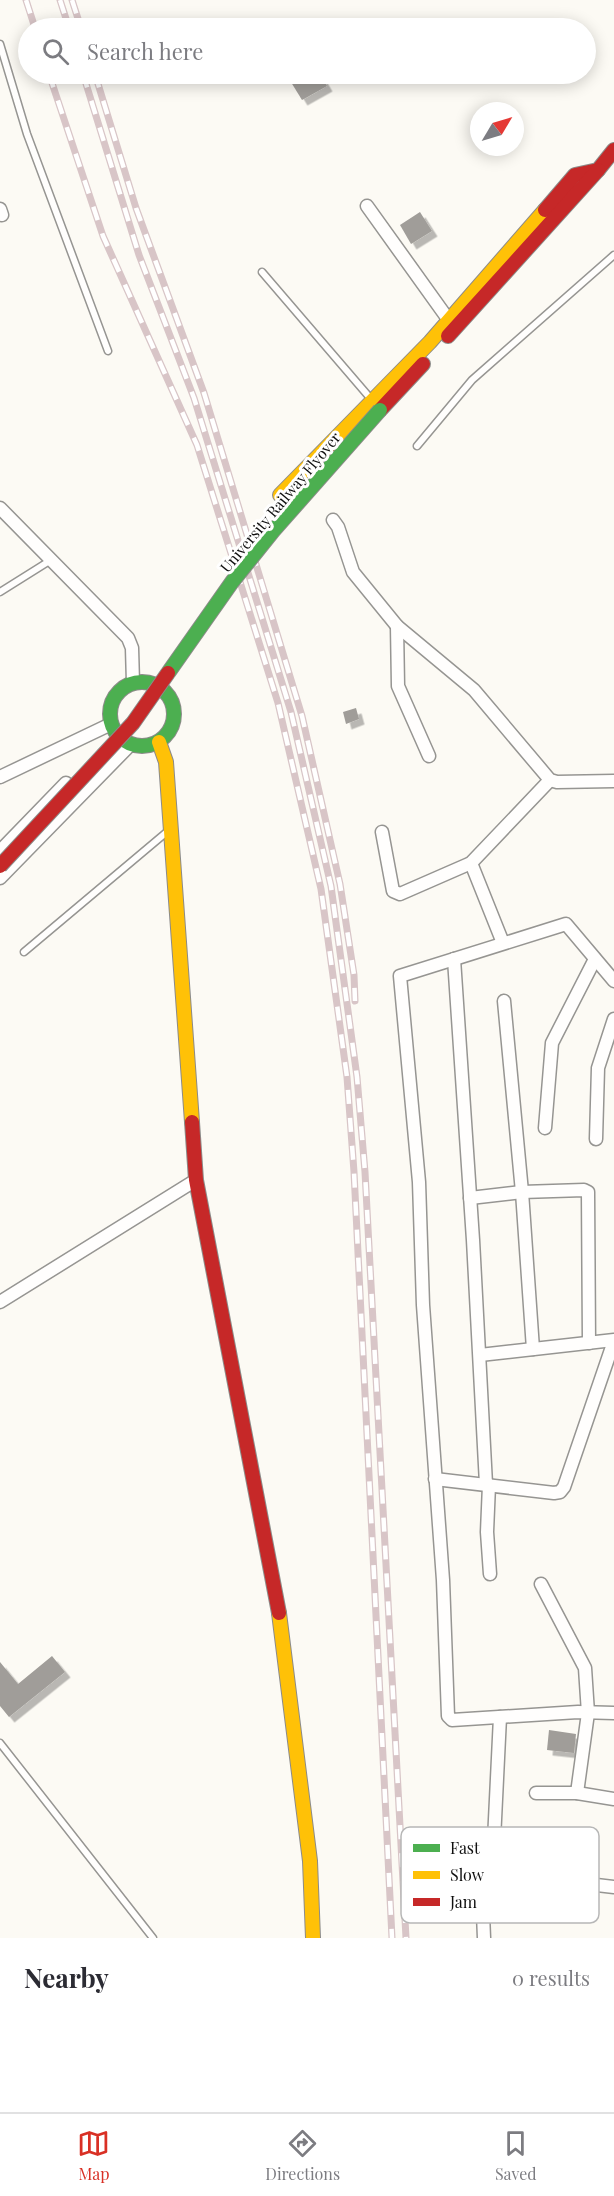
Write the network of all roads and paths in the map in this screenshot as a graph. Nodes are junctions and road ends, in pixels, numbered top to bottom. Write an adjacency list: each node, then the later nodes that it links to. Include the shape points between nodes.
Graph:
1 (0, 44): 8 (lane, via 27,134)
2 (614, 150): 3 (street, University Railway Flyover)
3 (598, 170): 7 (street, via 576,174); 29 (street, University Railway Flyover, bridge, via 273,531 132,723)
4 (367, 206): 7 (street)
5 (614, 255): 10 (lane, via 472,380)
6 (262, 272): 9 (lane)
7 (448, 319): 9 (street)
8 (108, 351)
9 (372, 400): 11 (street)
10 (417, 447)
11 (280, 495)
12 (0, 508): 14 (street)
13 (333, 520): 16 (street, via 353,572)
14 (51, 559): 15 (lane); 17 (street, via 128,638)
15 (0, 592)
16 (397, 626): 21 (street, via 398,686); 23 (street, via 474,690)
17 (133, 683): 18 (street, via 121,689 110,705); 19 (street, via 158,686 171,700 171,728)
18 (113, 728): 20 (street); 22 (street); 27 (street)
19 (159, 742): 20 (street, via 140,747); 25 (street, via 166,762)
20 (130, 745): 30 (street)
21 (429, 756)
22 (2, 774)
23 (550, 780): 24 (street); 28 (street)
24 (614, 781)
25 (170, 829): 32 (lane); 40 (street)
26 (382, 832): 28 (street, via 396,894)
27 (0, 851)
28 (471, 862): 31 (street)
29 (0, 866)
30 (0, 878)
31 (503, 943): 33 (street); 34 (street, via 566,924)
32 (24, 952)
33 (454, 959): 42 (street); 48 (street, via 400,976 419,1182)
34 (595, 959): 35 (street); 38 (street, via 552,1043)
35 (614, 981)
36 (504, 1001): 41 (street)
37 (614, 1019): 39 (street, via 598,1068)
38 (545, 1128)
39 (596, 1140)
40 (196, 1180): 43 (street); 64 (street, via 285,1645 310,1861)
41 (522, 1192): 42 (street); 45 (street, via 588,1192); 46 (street)
42 (470, 1198): 47 (street)
43 (0, 1302)
44 (614, 1340): 45 (street); 49 (street, via 560,1492)
45 (589, 1343): 46 (street)
46 (533, 1349): 47 (street)
47 (480, 1355): 49 (street)
48 (435, 1479): 49 (street); 54 (street, via 448,1716 452,1720)
49 (487, 1484): 50 (street)
50 (490, 1574)
51 (541, 1584): 52 (street, via 584,1660)
52 (588, 1713): 53 (street); 54 (street); 57 (street)
53 (614, 1713)
54 (500, 1717): 59 (street)
55 (0, 1743): 63 (lane)
56 (536, 1792): 57 (street)
57 (577, 1792): 58 (street)
58 (614, 1799)
59 (495, 1827)
60 (599, 1885): 61 (street)
61 (614, 1887)
62 (483, 1923): 65 (street)
63 (153, 1938)
64 (313, 1938)
65 (484, 1938)

